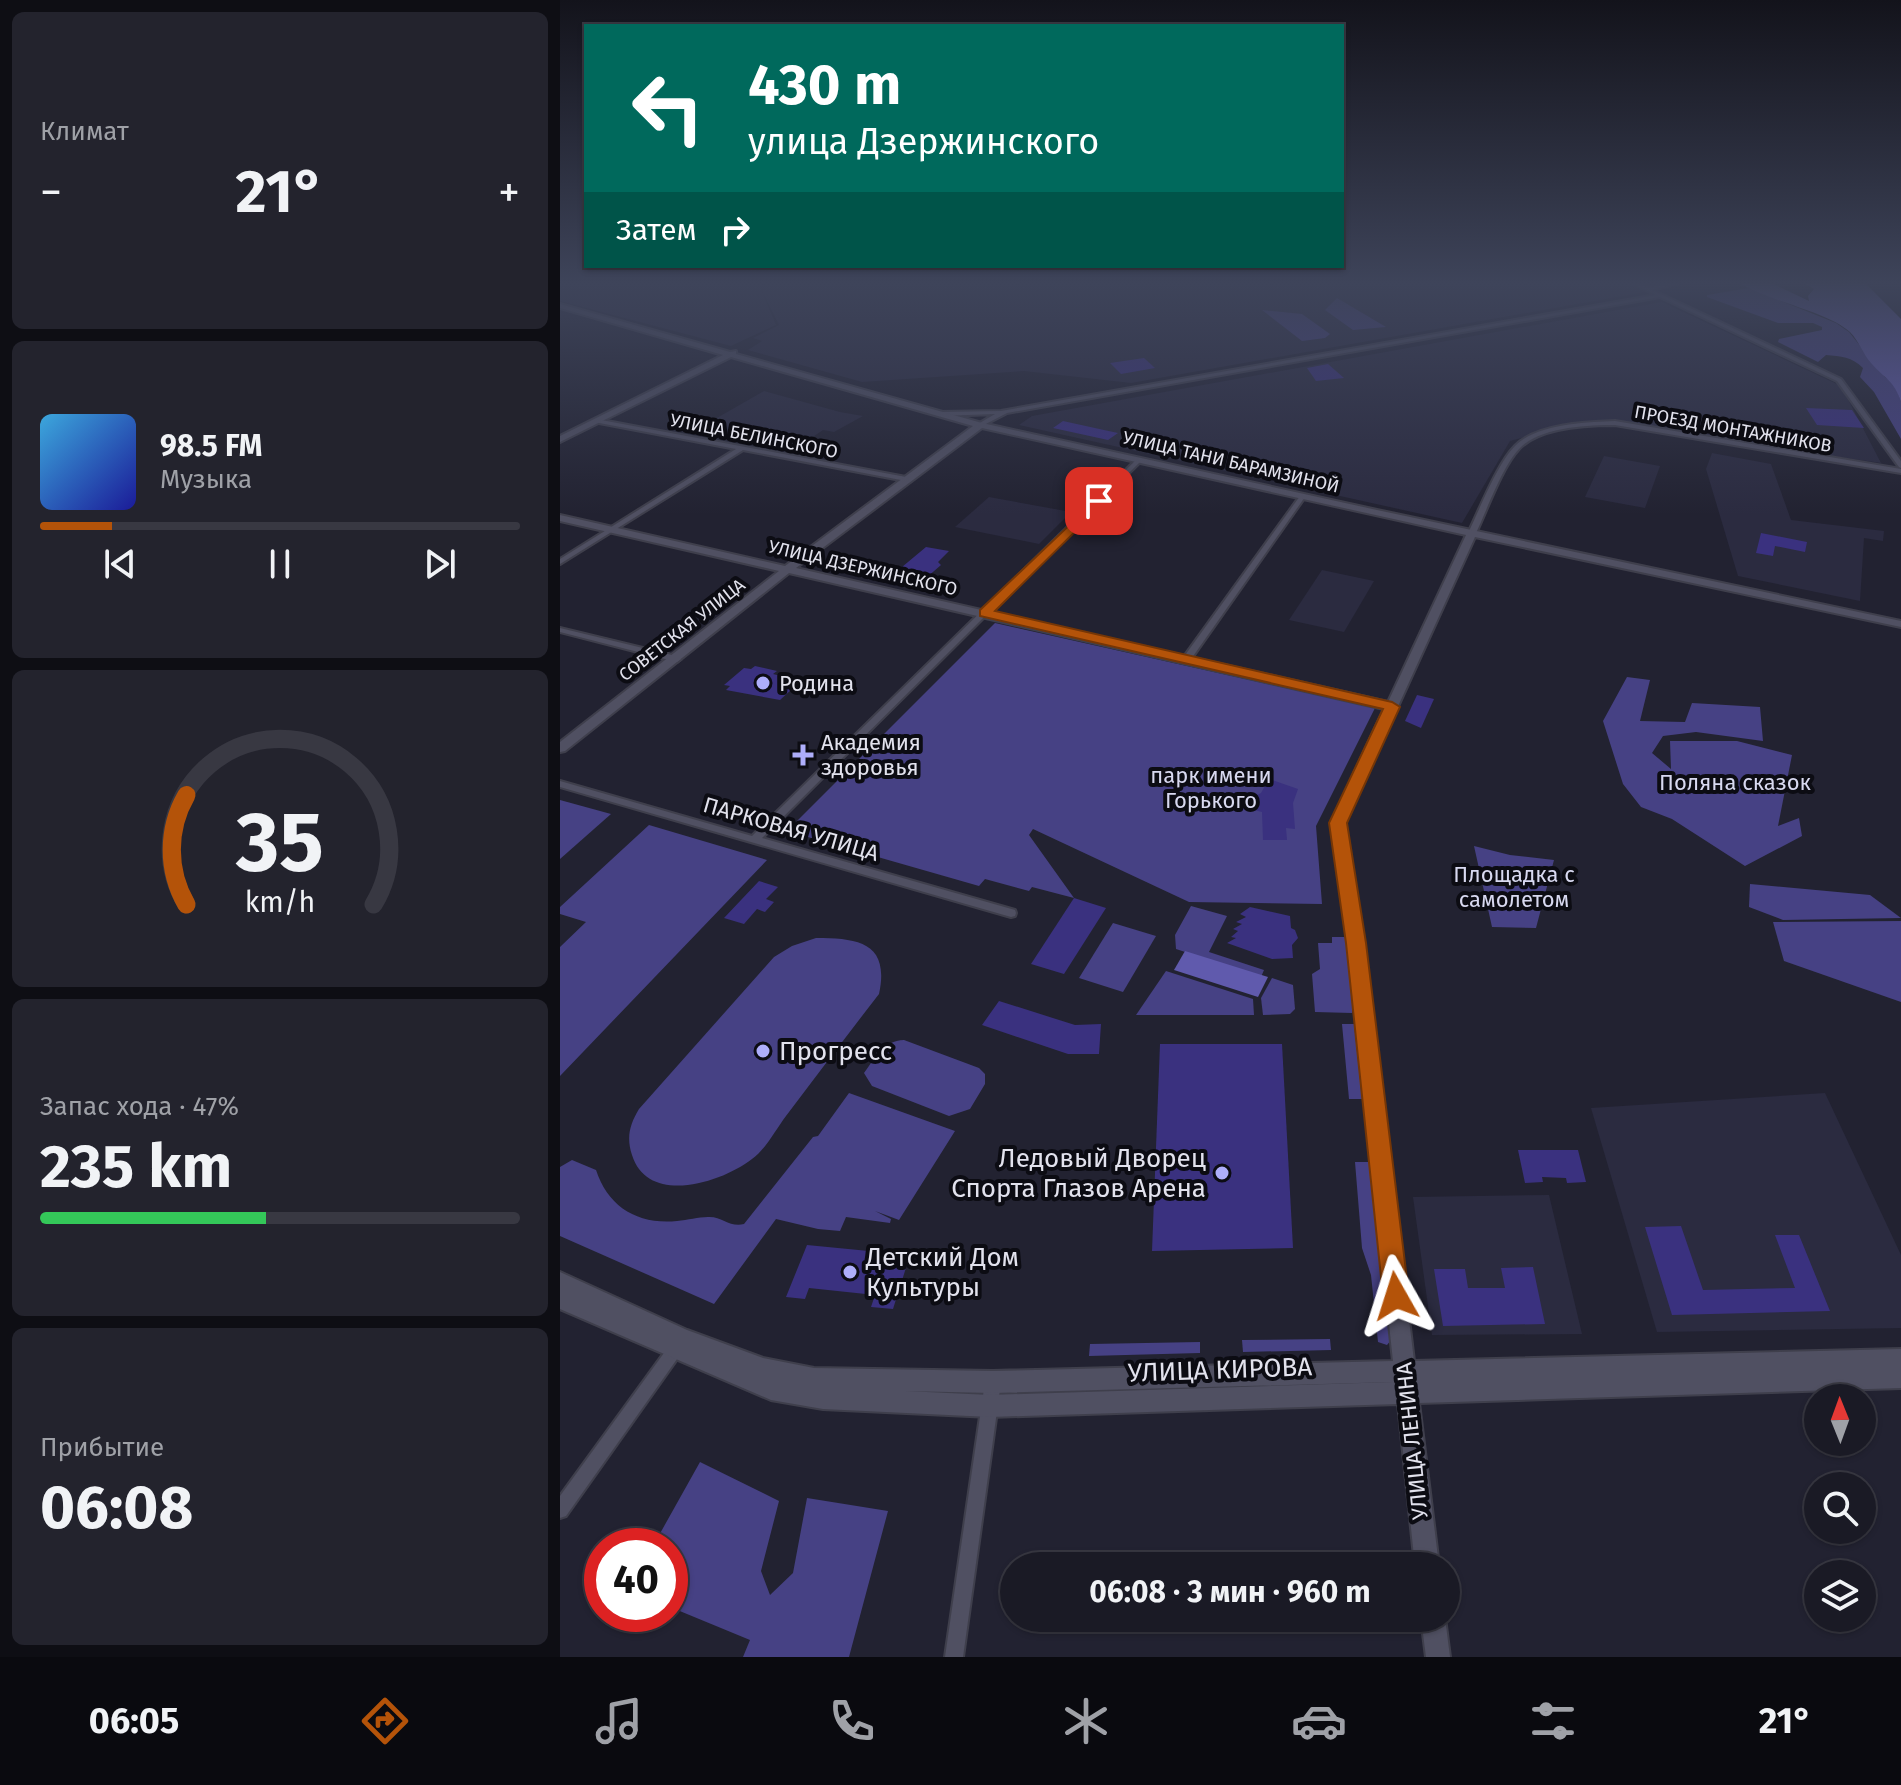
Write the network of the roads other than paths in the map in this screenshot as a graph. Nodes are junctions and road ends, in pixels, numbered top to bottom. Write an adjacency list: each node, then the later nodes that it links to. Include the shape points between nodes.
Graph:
1 (718, 360): 7 (street)
2 (758, 360): 6 (street, УЛИЦА ТАНИ БАРАМЗИНОЙ)
3 (1294, 360): 5 (street)
4 (1797, 360): 12 (street, via 1839,380)
5 (1005, 411): 6 (street); 8 (street)
6 (938, 414): 8 (street, УЛИЦА ТАНИ БАРАМЗИНОЙ)
7 (596, 421): 9 (street); 10 (street, УЛИЦА БЕЛИНСКОГО)
8 (980, 425): 11 (street, УЛИЦА ТАНИ БАРАМЗИНОЙ); 13 (street, СОВЕТСКАЯ УЛИЦА)
9 (560, 439)
10 (741, 449): 13 (street, УЛИЦА БЕЛИНСКОГО); 16 (street)
11 (1139, 460): 14 (street, УЛИЦА ТАНИ БАРАМЗИНОЙ); 20 (street)
12 (1901, 468): 17 (street, ПРОЕЗД МОНТАЖНИКОВ, via 1592,423 1518,446)
13 (906, 479): 19 (street, СОВЕТСКАЯ УЛИЦА)
14 (1302, 497): 17 (street, УЛИЦА ТАНИ БАРАМЗИНОЙ); 24 (street)
15 (560, 518): 16 (street, УЛИЦА ДЗЕРЖИНСКОГО)
16 (612, 530): 18 (street); 19 (street, УЛИЦА ДЗЕРЖИНСКОГО)
17 (1472, 533): 21 (street, УЛИЦА ТАНИ БАРАМЗИНОЙ); 25 (street, УЛИЦА ЛЕНИНА)
18 (560, 562)
19 (788, 569): 20 (street, УЛИЦА ДЗЕРЖИНСКОГО); 23 (street, СОВЕТСКАЯ УЛИЦА)
20 (985, 613): 24 (street, УЛИЦА ДЗЕРЖИНСКОГО); 28 (street)
21 (1901, 624)
22 (560, 630): 23 (street)
23 (677, 659): 26 (street, СОВЕТСКАЯ УЛИЦА)
24 (1186, 660): 25 (street, УЛИЦА ДЗЕРЖИНСКОГО)
25 (1392, 707): 36 (street, УЛИЦА ЛЕНИНА, via 1338,823)
26 (560, 748)
27 (560, 784): 28 (street, ПАРКОВАЯ УЛИЦА)
28 (755, 839): 29 (street, ПАРКОВАЯ УЛИЦА)
29 (1011, 913)
30 (560, 1282): 32 (street, УЛИЦА КИРОВА)
31 (560, 1299): 32 (street, УЛИЦА КИРОВА)
32 (680, 1344): 35 (street, УЛИЦА КИРОВА, via 789,1376); 37 (street, УЛИЦА КИРОВА, via 771,1389 823,1398); 38 (street)
33 (1901, 1359): 36 (street, УЛИЦА КИРОВА)
34 (1901, 1377): 36 (street, УЛИЦА КИРОВА)
35 (993, 1382): 36 (street, УЛИЦА КИРОВА); 37 (street)
36 (1406, 1382): 37 (street, УЛИЦА КИРОВА); 39 (street, УЛИЦА ЛЕНИНА)
37 (990, 1406): 41 (street)
38 (560, 1510)
39 (1425, 1552)
40 (1435, 1632): 42 (street)
41 (954, 1657)
42 (1438, 1657)

